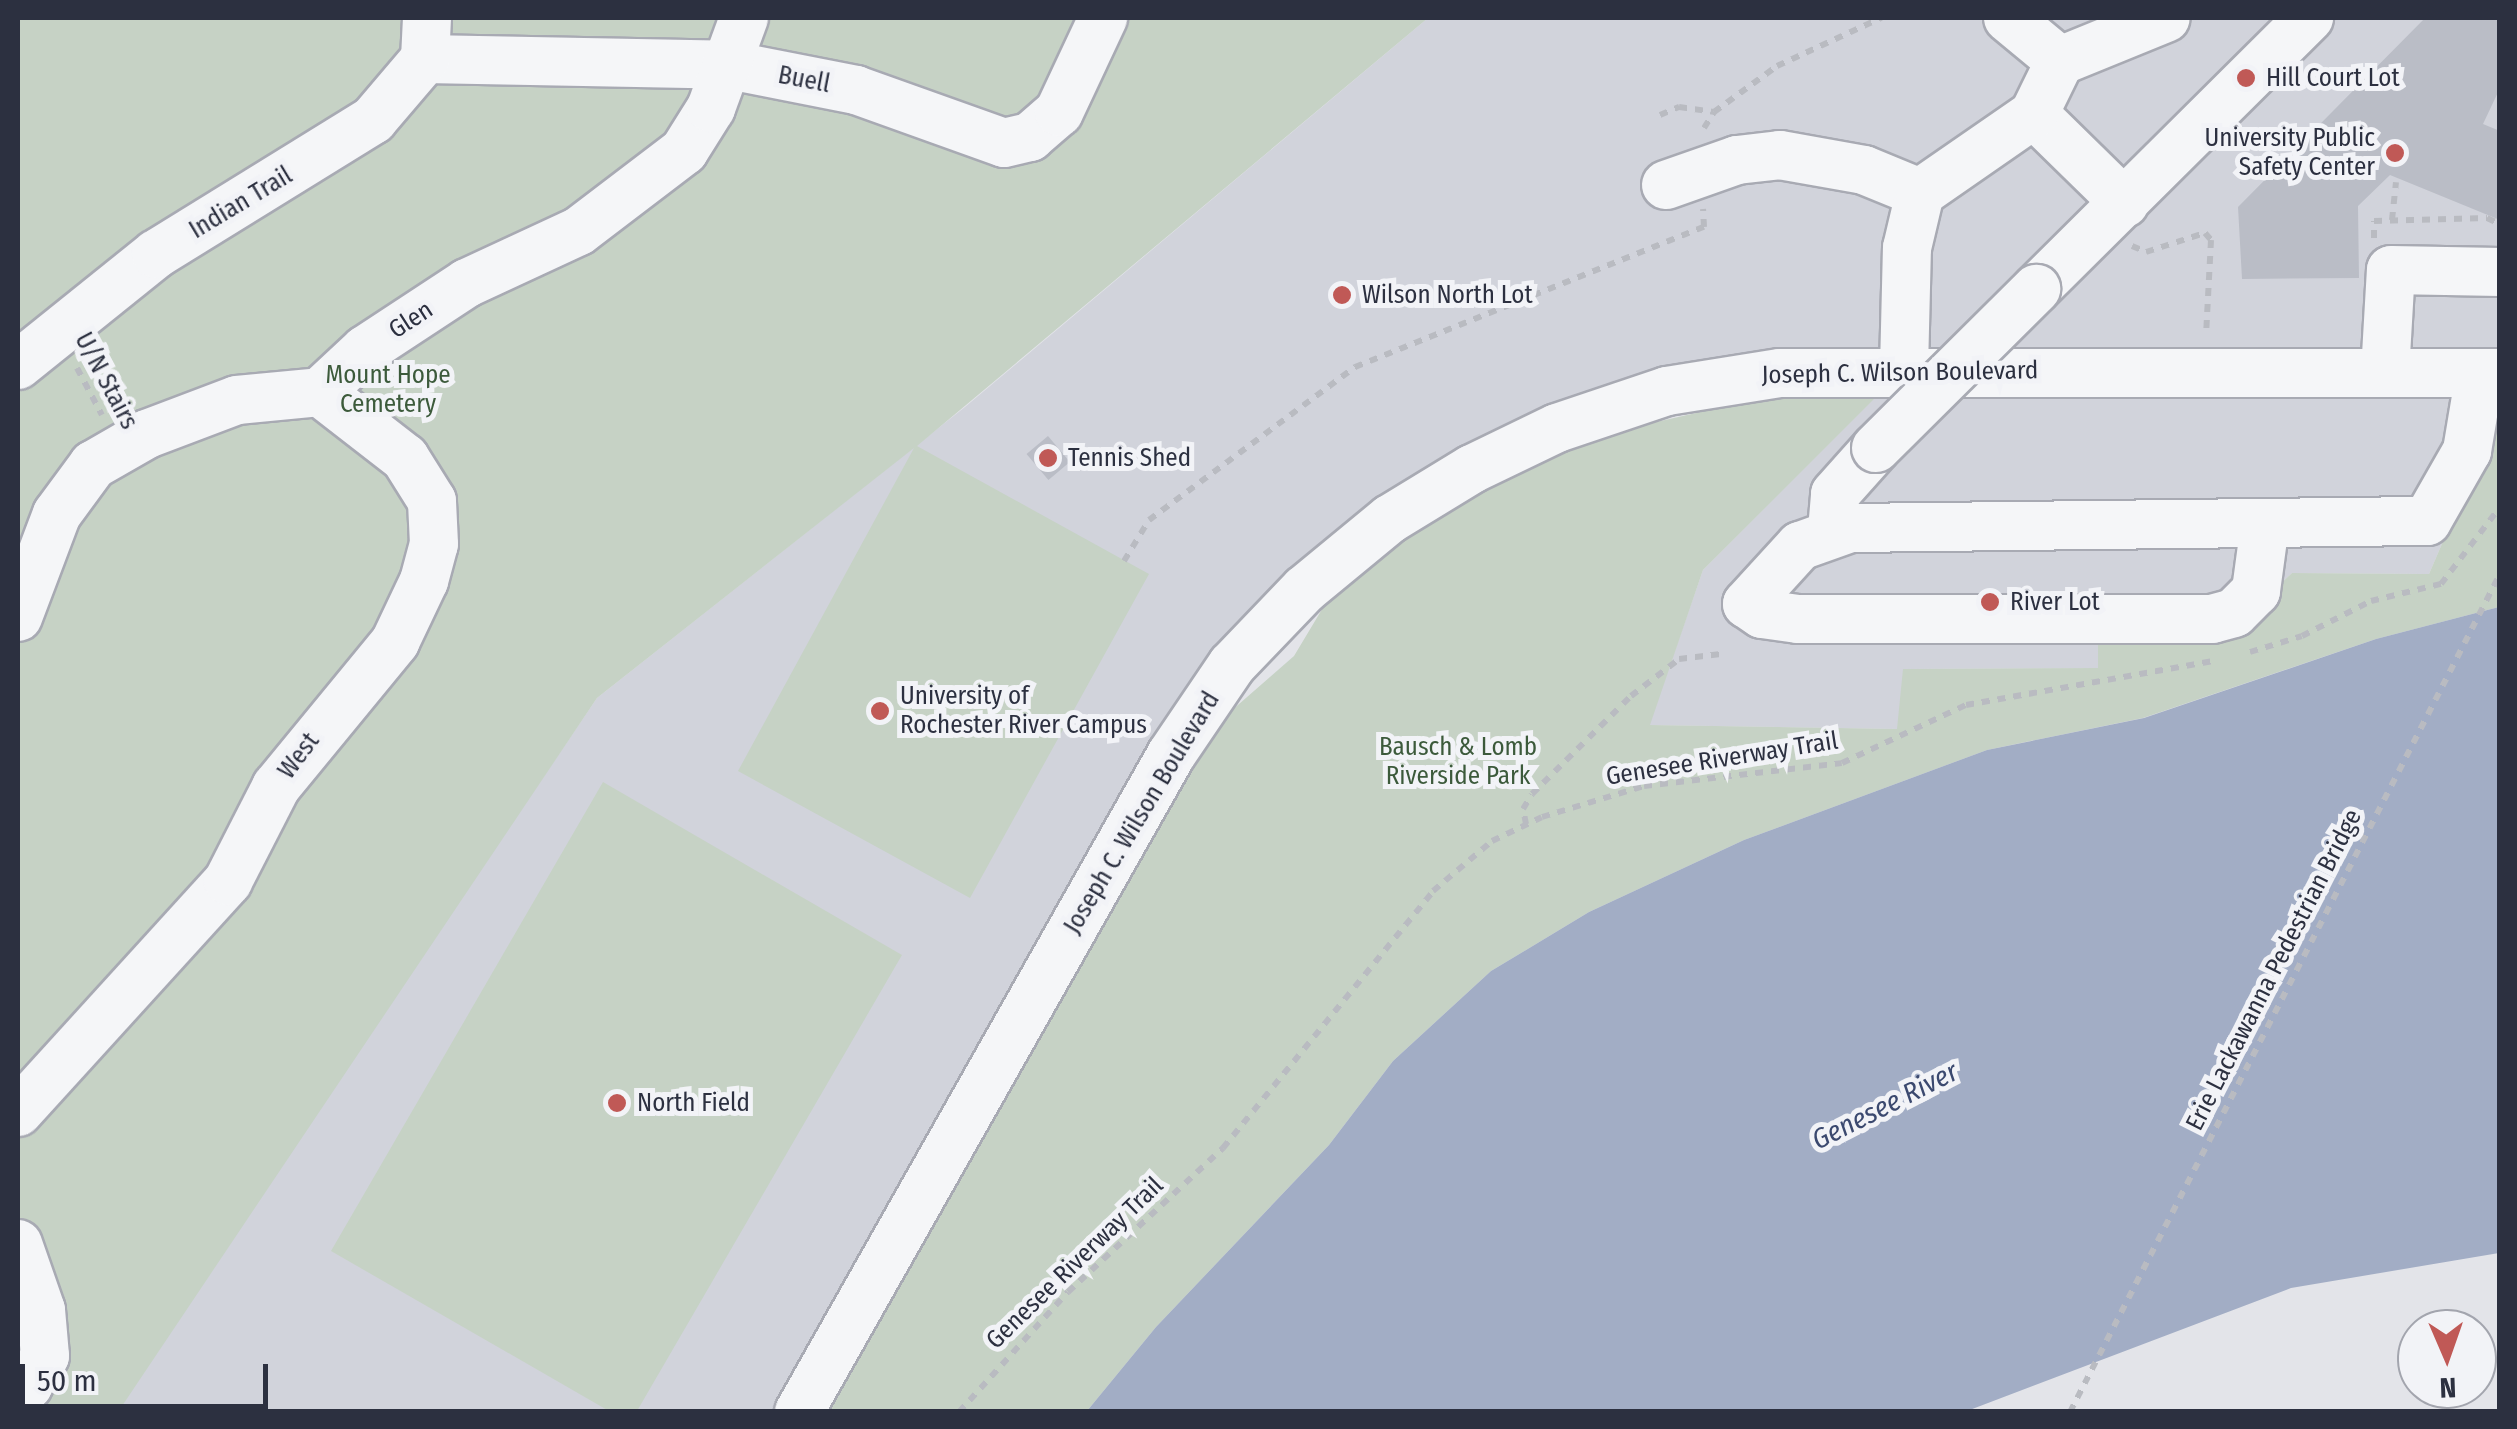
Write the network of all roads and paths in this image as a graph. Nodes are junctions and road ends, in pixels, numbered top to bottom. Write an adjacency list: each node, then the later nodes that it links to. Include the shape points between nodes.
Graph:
1 (744, 18): 9 (street, Glen)
2 (1103, 18): 9 (street, Buell, via 1059,112 1030,138 1004,143 856,90)
3 (1881, 18): 10 (path, via 1778,66)
4 (2008, 18): 8 (street)
5 (2166, 18): 8 (street)
6 (2309, 18): 16 (street)
7 (426, 38): 9 (street, Buell); 21 (street, Indian Trail, via 373,120 156,254)
8 (2060, 61): 11 (street)
9 (728, 65): 27 (street, Glen, via 684,151 630,196 578,231 467,283 364,350)
10 (1714, 112): 12 (path, via 1680,107); 13 (path, via 1679,149)
11 (2034, 114): 15 (street); 16 (street)
12 (1660, 115)
13 (1678, 181): 15 (street, via 1750,157 1796,156 1884,176); 32 (path, via 1704,226 1355,367 1149,520)
14 (2396, 182): 17 (path)
15 (1920, 193): 24 (street, via 1907,248)
16 (2116, 212): 22 (path, via 2146,252 2204,233 2211,240); 31 (street, bridge, via 1876,448 1836,494)
17 (2392, 220): 18 (path); 19 (path, via 2374,221)
18 (2500, 224)
19 (2374, 249)
20 (2500, 272): 25 (street, via 2391,270)
21 (57, 332): 23 (street, Indian Trail); 28 (path, U/N Stairs)
22 (2206, 336)
23 (18, 365)
24 (1904, 369): 25 (street, Joseph C. Wilson Boulevard); 40 (street, Joseph C. Wilson Boulevard, via 1780,373 1704,384 1557,428 1390,519 1306,590 1232,664 1171,754)
25 (2384, 372): 26 (street, Joseph C. Wilson Boulevard)
26 (2490, 373): 30 (street, via 2467,450 2427,520)
27 (320, 392): 28 (street, via 237,400); 37 (street, West, via 405,458 432,501 434,544 424,581 394,642 276,787 228,881)
28 (120, 448): 34 (street, via 93,465 57,514)
29 (2500, 507): 36 (path, Genesee Riverway Trail, via 2442,584 2371,600 2282,643 2164,672 1966,705 1842,763 1644,786)
30 (2265, 524): 31 (street); 31 (street, via 2256,592 2234,612 2212,619 1798,619 1762,614 1747,604 1800,546)
31 (1832, 530)
32 (1124, 560)
33 (2500, 574): 42 (path, Erie Lackawanna Pedestrian Bridge)
34 (18, 617)
35 (1721, 654): 36 (path, via 1679,659 1643,685 1532,794 1523,809)
36 (1526, 824): 41 (path, Genesee Riverway Trail, via 1477,851 1433,890 1223,1148 1068,1292)
37 (18, 1112)
38 (18, 1244): 39 (street, via 41,1310 45,1356)
39 (18, 1391)
40 (799, 1412)
41 (958, 1412)
42 (2070, 1412)

